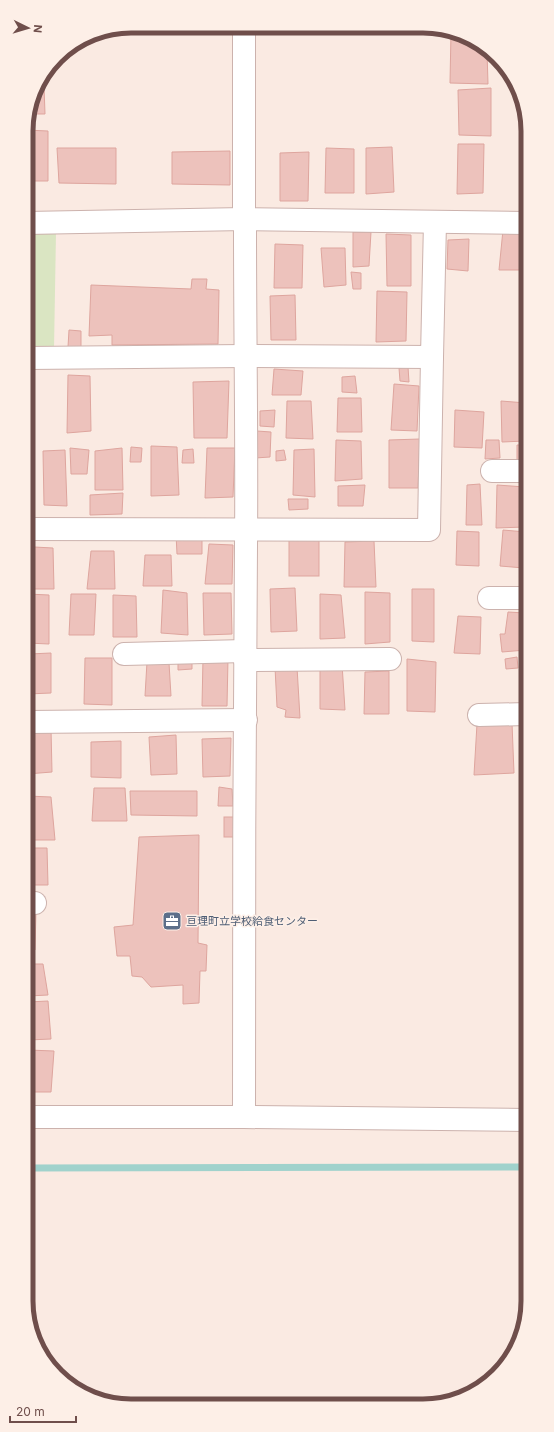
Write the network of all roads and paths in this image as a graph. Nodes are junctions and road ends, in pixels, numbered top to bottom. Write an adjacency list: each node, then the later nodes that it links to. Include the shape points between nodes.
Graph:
1 (244, 33): 2 (street)
2 (244, 219): 3 (street); 4 (street); 6 (street)
3 (436, 222): 5 (street); 7 (street)
4 (33, 223)
5 (521, 223)
6 (245, 356): 7 (street); 8 (street); 11 (street)
7 (432, 357): 11 (street, via 429,530)
8 (33, 358)
9 (492, 471): 10 (street)
10 (521, 471)
11 (246, 528): 12 (street); 16 (street)
12 (33, 529)
13 (489, 598): 14 (street)
14 (521, 598)
15 (124, 654): 16 (street)
16 (245, 656): 17 (street); 20 (street)
17 (390, 659)
18 (521, 714): 19 (street)
19 (479, 715)
20 (246, 720): 21 (street); 23 (street)
21 (33, 722)
22 (33, 1117): 23 (street)
23 (244, 1117): 24 (street)
24 (521, 1120)

